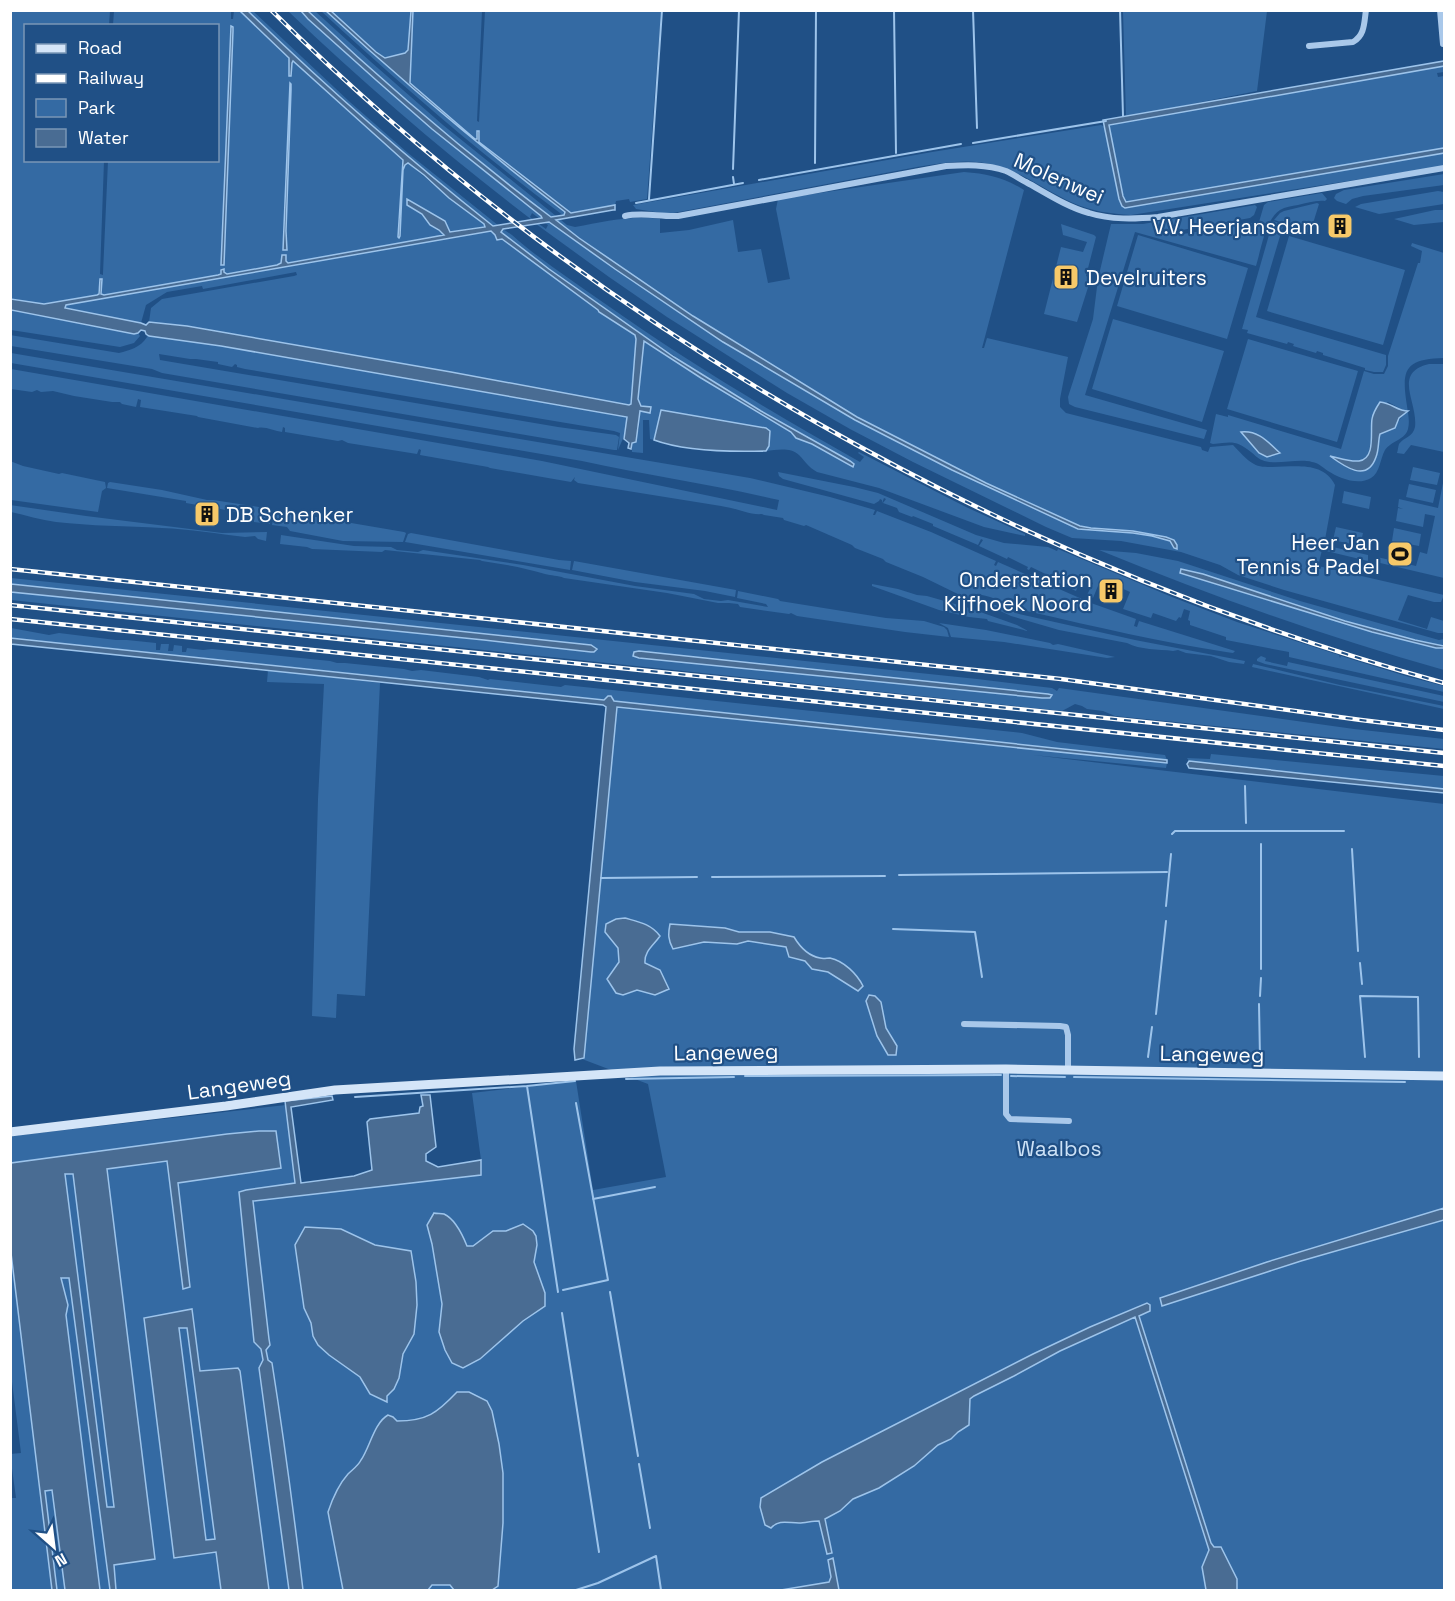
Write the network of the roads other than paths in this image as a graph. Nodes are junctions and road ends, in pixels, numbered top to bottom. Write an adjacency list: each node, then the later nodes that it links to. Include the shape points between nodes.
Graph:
1 (1366, 10): 4 (street, via 1359,39)
2 (1440, 10): 3 (street)
3 (1443, 44)
4 (1309, 46)
5 (1444, 168): 6 (street, Molenwei, via 1138,219 1089,213 1007,172 970,165 934,168 678,216)
6 (625, 216)
7 (963, 1024): 9 (street, via 1066,1027)
8 (1006, 1069): 9 (main road, Langeweg); 11 (street, via 1006,1114 1010,1119); 12 (main road, Langeweg, via 660,1071 359,1088)
9 (1068, 1070): 10 (main road, Langeweg)
10 (1444, 1076)
11 (1069, 1121)
12 (10, 1132)

